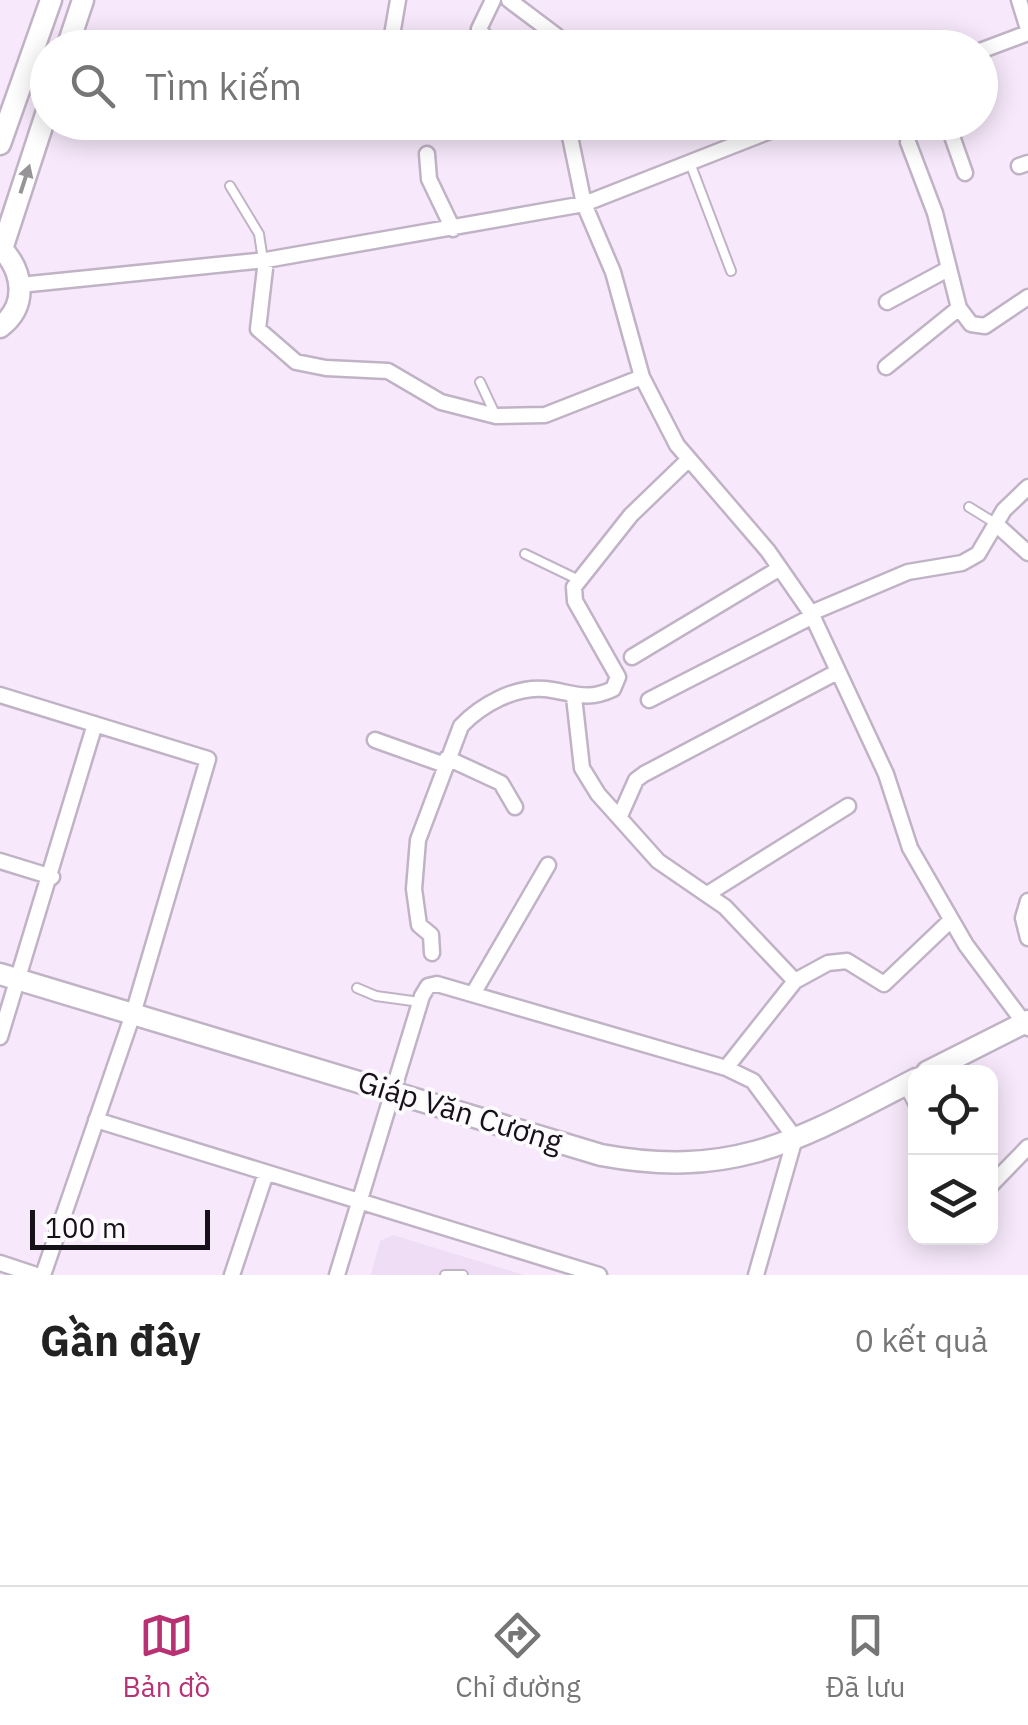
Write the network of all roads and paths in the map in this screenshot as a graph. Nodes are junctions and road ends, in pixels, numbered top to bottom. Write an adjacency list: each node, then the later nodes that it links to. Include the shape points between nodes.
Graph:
1 (51, 0): 7 (street)
2 (83, 0): 8 (street)
3 (398, 0): 9 (street)
4 (493, 0): 10 (street)
5 (509, 0): 11 (street)
6 (1019, 0): 12 (street)
7 (40, 30)
8 (74, 30)
9 (393, 30)
10 (480, 30)
11 (549, 30)
12 (1028, 31): 13 (street)
13 (998, 44)
14 (30, 59): 20 (street)
15 (37, 140): 27 (street, one-way to 15)
16 (571, 140): 25 (street)
17 (747, 140): 22 (street)
18 (953, 140): 23 (street)
19 (908, 142): 29 (street)
20 (0, 144)
21 (426, 154): 26 (street, via 429,179)
22 (690, 162): 25 (street); 30 (lane)
23 (965, 172)
24 (230, 186): 28 (lane, via 259,234)
25 (584, 204): 26 (street); 37 (street, via 613,272)
26 (453, 229): 28 (street)
27 (1, 248): 31 (street, via 12,258)
28 (264, 260): 31 (street); 39 (street, via 258,329 281,353 326,368 388,371 442,402)
29 (948, 270): 33 (street); 34 (street)
30 (732, 271)
31 (20, 285): 35 (street, via 16,308)
32 (1028, 297): 34 (street, via 976,328)
33 (887, 302)
34 (960, 308): 36 (street)
35 (0, 327)
36 (886, 367)
37 (642, 377): 39 (street, via 545,415); 40 (street)
38 (480, 382): 39 (lane)
39 (496, 416)
40 (688, 460): 46 (street); 47 (street, via 631,515)
41 (1028, 487): 43 (street)
42 (970, 507): 43 (lane)
43 (996, 524): 44 (street); 48 (street, via 978,554 962,563 908,572)
44 (1028, 553)
45 (526, 554): 47 (lane)
46 (780, 568): 48 (street); 49 (street)
47 (579, 580): 51 (street, via 572,594 618,683 598,696)
48 (812, 614): 50 (street); 53 (street)
49 (632, 657)
50 (836, 672): 59 (street, via 644,774); 65 (street, via 886,774 900,826)
51 (574, 697): 56 (street, via 541,688 498,699 461,726); 59 (street, via 582,768)
52 (1, 698): 54 (street)
53 (649, 700)
54 (95, 724): 62 (street); 73 (street, via 208,759)
55 (375, 740): 56 (street)
56 (446, 762): 58 (street, via 501,784); 67 (street, via 421,829 414,889)
57 (848, 806): 63 (street)
58 (515, 807)
59 (620, 816): 63 (street, via 658,861)
60 (0, 861): 62 (street)
61 (548, 865): 71 (street)
62 (52, 877): 68 (street)
63 (708, 893): 69 (street)
64 (1028, 901): 66 (street)
65 (951, 920): 69 (street, via 884,984 847,961); 74 (street)
66 (1028, 938)
67 (432, 953)
68 (10, 977): 73 (street, Giáp Văn Cương); 75 (street)
69 (795, 980): 77 (street)
70 (357, 988): 72 (lane)
71 (473, 994): 72 (street, via 438,984 428,986); 77 (street)
72 (420, 1002): 79 (street)
73 (133, 1014): 79 (street, Giáp Văn Cương); 80 (street)
74 (1027, 1024): 76 (street)
75 (0, 1038)
76 (942, 1065)
77 (726, 1068): 81 (street, via 754,1082)
78 (908, 1082): 81 (street, Giáp Văn Cương)
79 (393, 1090): 81 (street, Giáp Văn Cương, via 650,1164 706,1164); 85 (street)
80 (96, 1120): 83 (street); 88 (street)
81 (796, 1138): 94 (street)
82 (1028, 1146): 84 (street)
83 (266, 1173): 85 (street); 89 (street)
84 (998, 1178)
85 (359, 1202): 87 (street); 90 (street)
86 (0, 1264): 88 (street)
87 (566, 1270): 93 (street)
88 (40, 1275)
89 (232, 1275)
90 (338, 1275)
91 (446, 1275): 92 (lane)
92 (463, 1275)
93 (599, 1275)
94 (756, 1275)

